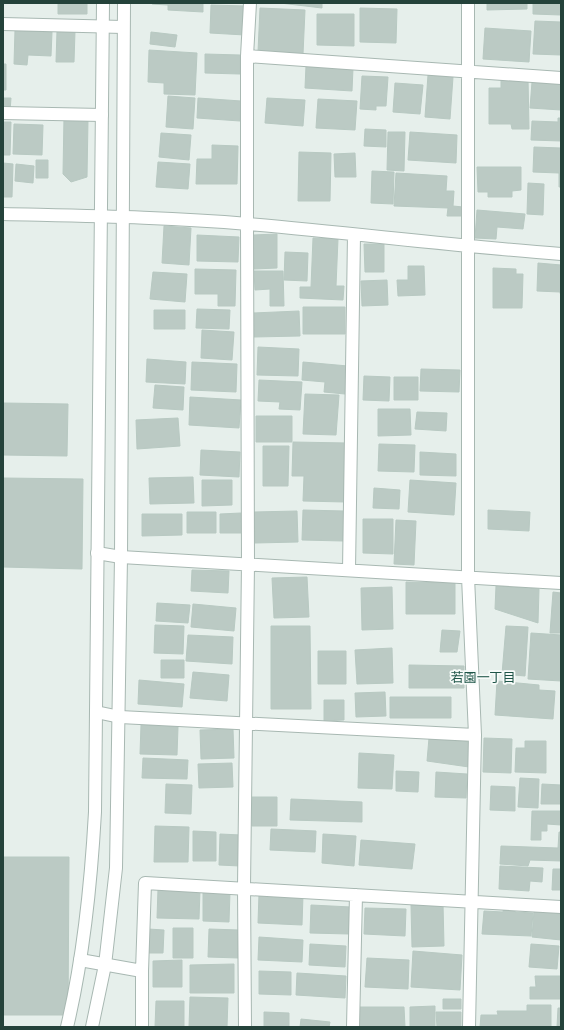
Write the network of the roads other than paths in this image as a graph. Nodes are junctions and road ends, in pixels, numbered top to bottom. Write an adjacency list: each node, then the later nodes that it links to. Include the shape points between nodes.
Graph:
1 (102, 3): 6 (street)
2 (124, 3): 7 (street)
3 (250, 3): 8 (street)
4 (468, 3): 9 (street)
5 (3, 24): 6 (street)
6 (102, 27): 7 (street); 12 (street)
7 (123, 27): 15 (street)
8 (248, 56): 9 (street); 16 (street)
9 (468, 72): 10 (street); 18 (street)
10 (561, 78)
11 (3, 113): 12 (street)
12 (102, 115): 14 (street)
13 (3, 214): 14 (street)
14 (101, 217): 15 (street); 20 (street)
15 (122, 217): 16 (street); 21 (street)
16 (247, 224): 17 (street); 22 (street)
17 (354, 235): 18 (street); 23 (street)
18 (468, 247): 19 (street); 24 (street)
19 (561, 254)
20 (97, 553): 21 (street); 26 (street)
21 (121, 557): 22 (street); 27 (street)
22 (248, 564): 23 (street); 28 (street)
23 (350, 570): 24 (street)
24 (468, 577): 25 (street); 29 (street)
25 (561, 582)
26 (96, 712): 27 (street); 34 (street, via 92,878)
27 (120, 717): 28 (street); 35 (street, via 116,868)
28 (246, 725): 29 (street); 30 (street)
29 (475, 735): 32 (street)
30 (244, 888): 31 (street); 36 (street, via 145,883); 40 (street)
31 (356, 895): 32 (street); 41 (street)
32 (472, 903): 33 (street); 42 (street)
33 (561, 907)
34 (80, 960): 35 (street); 37 (street)
35 (105, 965): 36 (street); 38 (street)
36 (142, 971): 39 (street)
37 (66, 1027)
38 (92, 1027)
39 (142, 1027)
40 (245, 1027)
41 (353, 1027)
42 (469, 1027)

